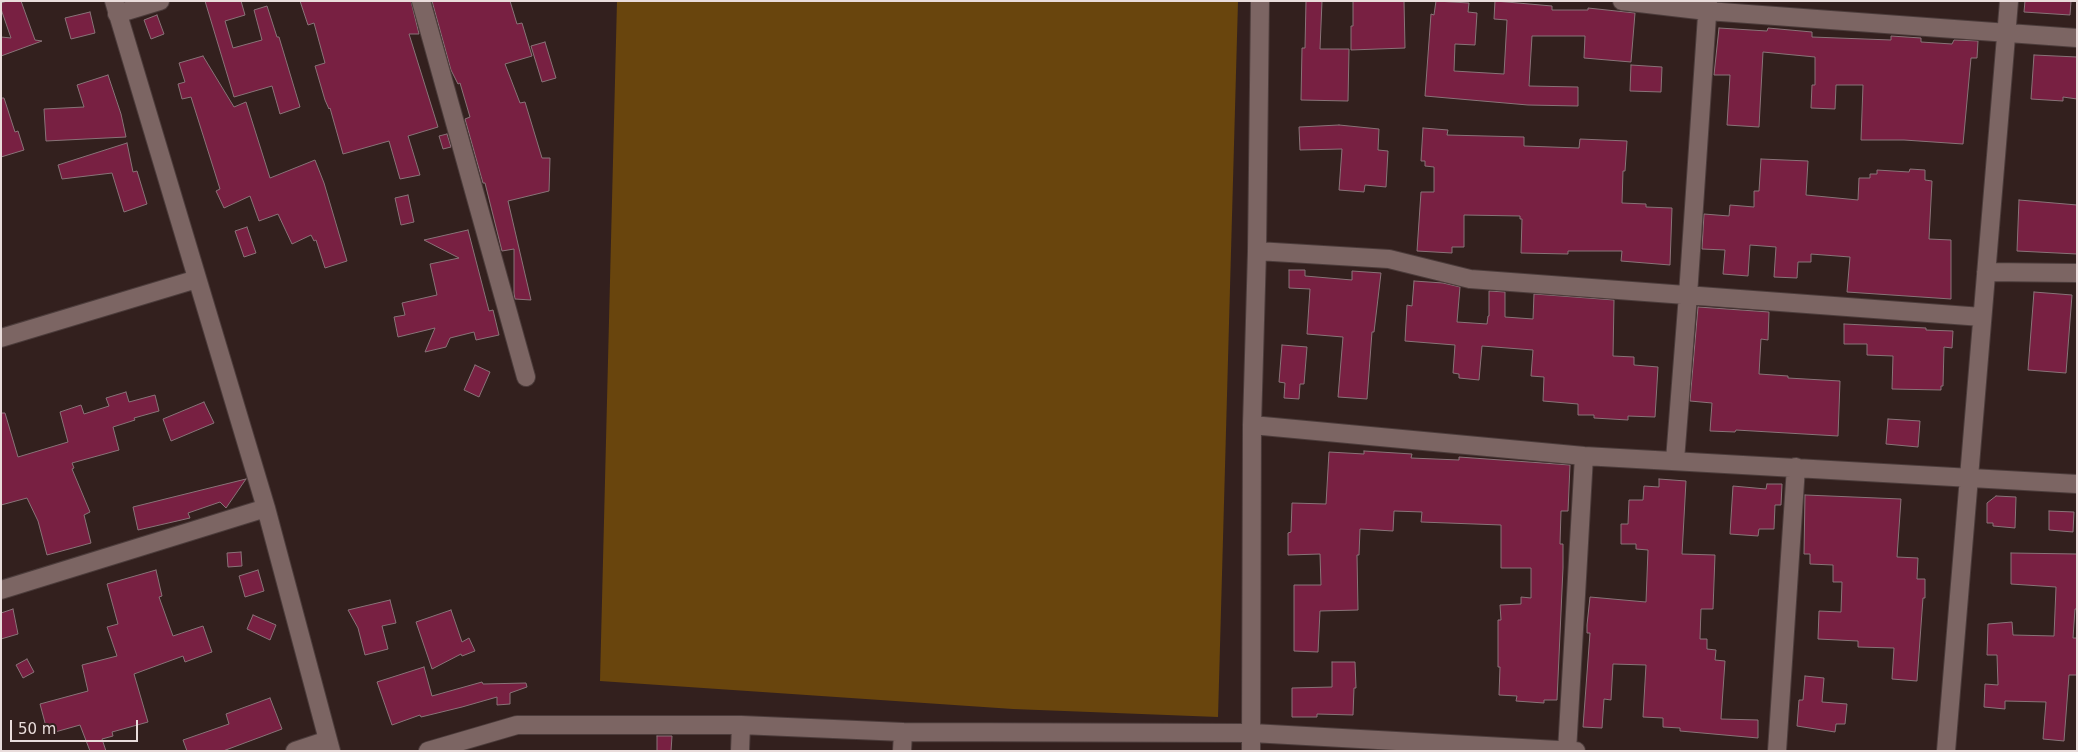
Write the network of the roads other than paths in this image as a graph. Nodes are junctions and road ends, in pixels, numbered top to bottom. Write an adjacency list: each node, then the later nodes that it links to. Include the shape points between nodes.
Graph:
1 (160, 1): 7 (street)
2 (421, 1): 17 (street)
3 (1260, 1): 10 (street)
4 (1622, 1): 6 (street)
5 (2009, 1): 8 (street)
6 (1707, 6): 8 (street); 14 (street)
7 (116, 8): 13 (street)
8 (2006, 33): 9 (street); 11 (street)
9 (2077, 38)
10 (1257, 251): 14 (street, via 1389,259 1470,278); 18 (street)
11 (1986, 272): 12 (street); 15 (street)
12 (2077, 273)
13 (197, 279): 16 (street); 24 (street)
14 (1688, 295): 15 (street); 20 (street)
15 (1982, 317): 22 (street)
16 (1, 338)
17 (526, 377)
18 (1252, 425): 19 (street); 28 (street)
19 (1584, 456): 20 (street); 35 (street)
20 (1675, 460): 21 (street)
21 (1796, 467): 22 (street); 37 (street)
22 (1969, 477): 23 (street); 38 (street)
23 (2077, 484)
24 (266, 508): 25 (street); 29 (street)
25 (1, 590)
26 (742, 725): 27 (street); 31 (street, via 517,726); 32 (street)
27 (903, 732): 28 (street); 33 (street)
28 (1252, 733): 34 (street); 35 (street)
29 (330, 746): 30 (street)
30 (295, 751)
31 (428, 751)
32 (740, 751)
33 (902, 751)
34 (1251, 751)
35 (1567, 751): 36 (street)
36 (1576, 751)
37 (1777, 751)
38 (1946, 751)

